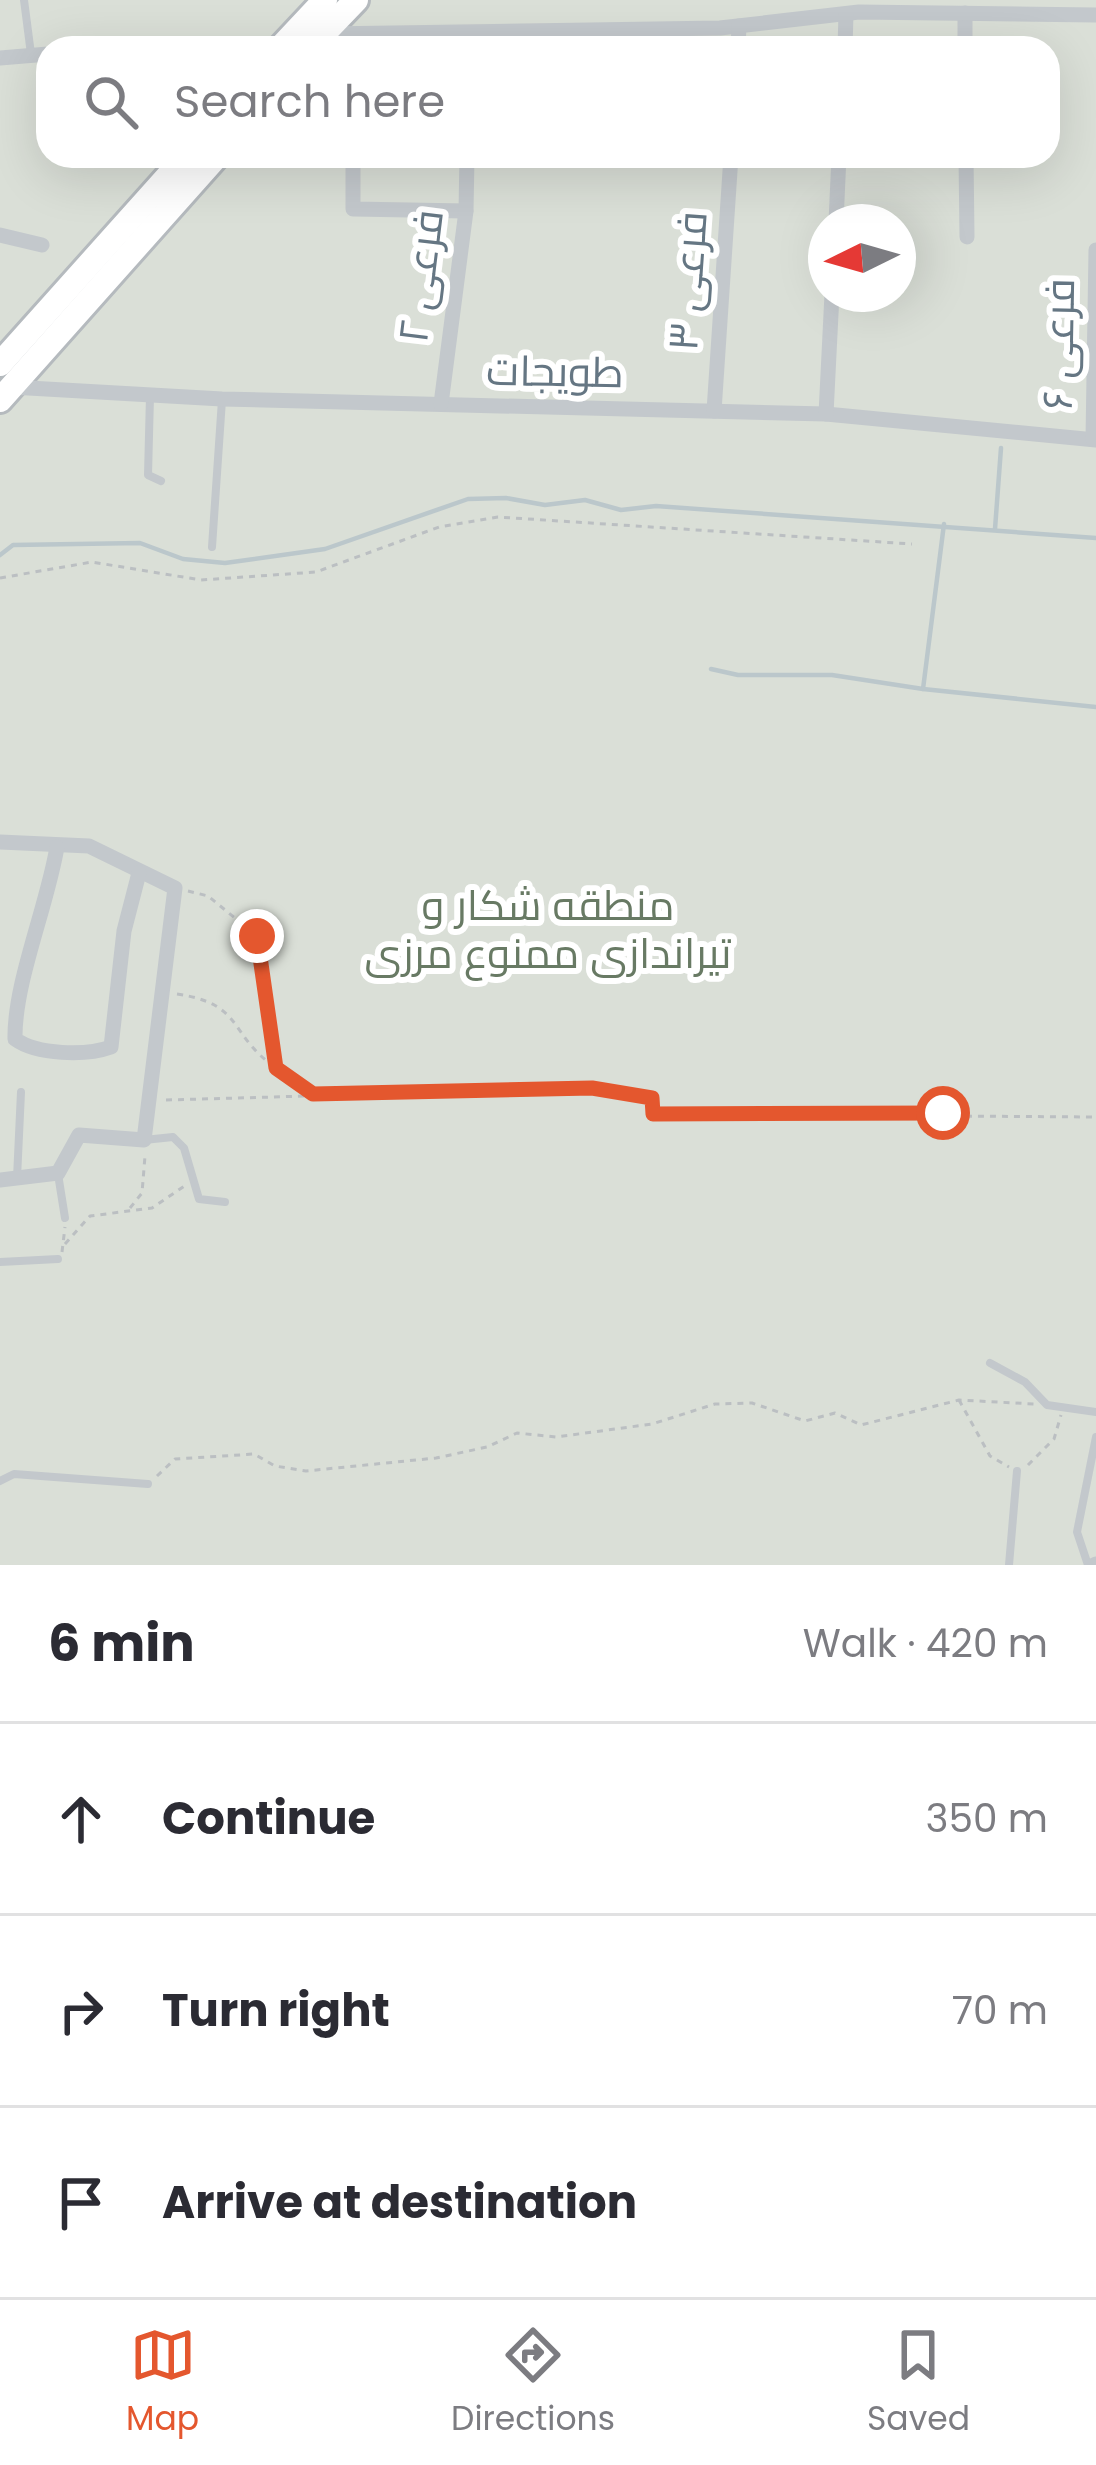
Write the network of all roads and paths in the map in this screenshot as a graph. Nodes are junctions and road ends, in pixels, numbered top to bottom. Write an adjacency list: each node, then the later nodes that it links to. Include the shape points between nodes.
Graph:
1 (24, 0): 14 (lane)
2 (325, 0): 8 (main road)
3 (356, 0): 9 (main road)
4 (846, 14): 5 (street); 7 (street); 12 (street)
5 (965, 14): 6 (street); 13 (street)
6 (1096, 15)
7 (739, 26): 10 (street); 11 (street)
8 (291, 36)
9 (321, 36)
10 (546, 36)
11 (738, 36)
12 (845, 36)
13 (965, 36)
14 (36, 41)
15 (36, 55): 16 (street)
16 (0, 58)
17 (177, 168): 31 (main road)
18 (206, 168): 31 (main road)
19 (352, 168): 25 (street, via 353,208)
20 (467, 168): 25 (street, فرعی ۲)
21 (729, 168): 35 (street, فرعی ۳)
22 (838, 168): 24 (street)
23 (966, 168): 27 (street)
24 (837, 204)
25 (466, 211): 34 (street, فرعی ۲)
26 (0, 235): 28 (street)
27 (967, 238)
28 (42, 245)
29 (1096, 250): 37 (street, فرعی ۶)
30 (831, 312): 36 (street)
31 (4, 384): 32 (street, طویجات)
32 (150, 395): 33 (street, طویجات); 38 (lane, via 148,475)
33 (222, 399): 34 (street, طویجات); 40 (lane)
34 (441, 404): 35 (street, طویجات)
35 (714, 411): 36 (street, طویجات)
36 (826, 415): 37 (street, طویجات)
37 (1094, 440)
38 (161, 482)
39 (912, 544): 41 (path, via 498,517 439,527 316,572 201,580 92,562)
40 (212, 547)
41 (0, 578)
42 (0, 842): 43 (street)
43 (57, 847): 44 (street, via 89,846); 44 (street, via 15,1015 15,1040 26,1047 111,1047)
44 (139, 873): 45 (street)
45 (175, 887): 46 (street); 47 (path, via 208,896 257,936)
46 (162, 992): 47 (path, via 212,999); 51 (street)
47 (276, 1068): 49 (path)
48 (21, 1092): 54 (lane)
49 (313, 1094): 50 (path, via 592,1088 652,1098 653,1114); 51 (path, via 174,1098)
50 (1096, 1117)
51 (147, 1119): 52 (street)
52 (144, 1140): 53 (street, via 80,1135); 55 (lane, via 173,1137 184,1148); 57 (path, via 142,1193)
53 (58, 1173): 54 (street); 58 (lane)
54 (8, 1180)
55 (190, 1180): 56 (lane, via 199,1199); 57 (path, via 170,1200)
56 (225, 1202)
57 (129, 1209): 59 (path, via 90,1216)
58 (65, 1218): 59 (path)
59 (65, 1244): 60 (path)
60 (58, 1259): 61 (lane)
61 (0, 1262)
62 (990, 1363): 64 (lane)
63 (959, 1400): 64 (path); 68 (path, via 990,1456); 70 (path, via 862,1425 835,1413 805,1421 752,1402 715,1404 652,1424 556,1437 517,1433 436,1458 306,1471 254,1454 175,1459)
64 (1047, 1405): 65 (lane)
65 (1063, 1407): 66 (lane); 68 (path, via 1054,1439)
66 (1096, 1412)
67 (1096, 1437): 72 (lane, via 1077,1532)
68 (1016, 1471): 71 (lane)
69 (0, 1481): 70 (lane, via 14,1474)
70 (148, 1484)
71 (1009, 1565)
72 (1093, 1565)

